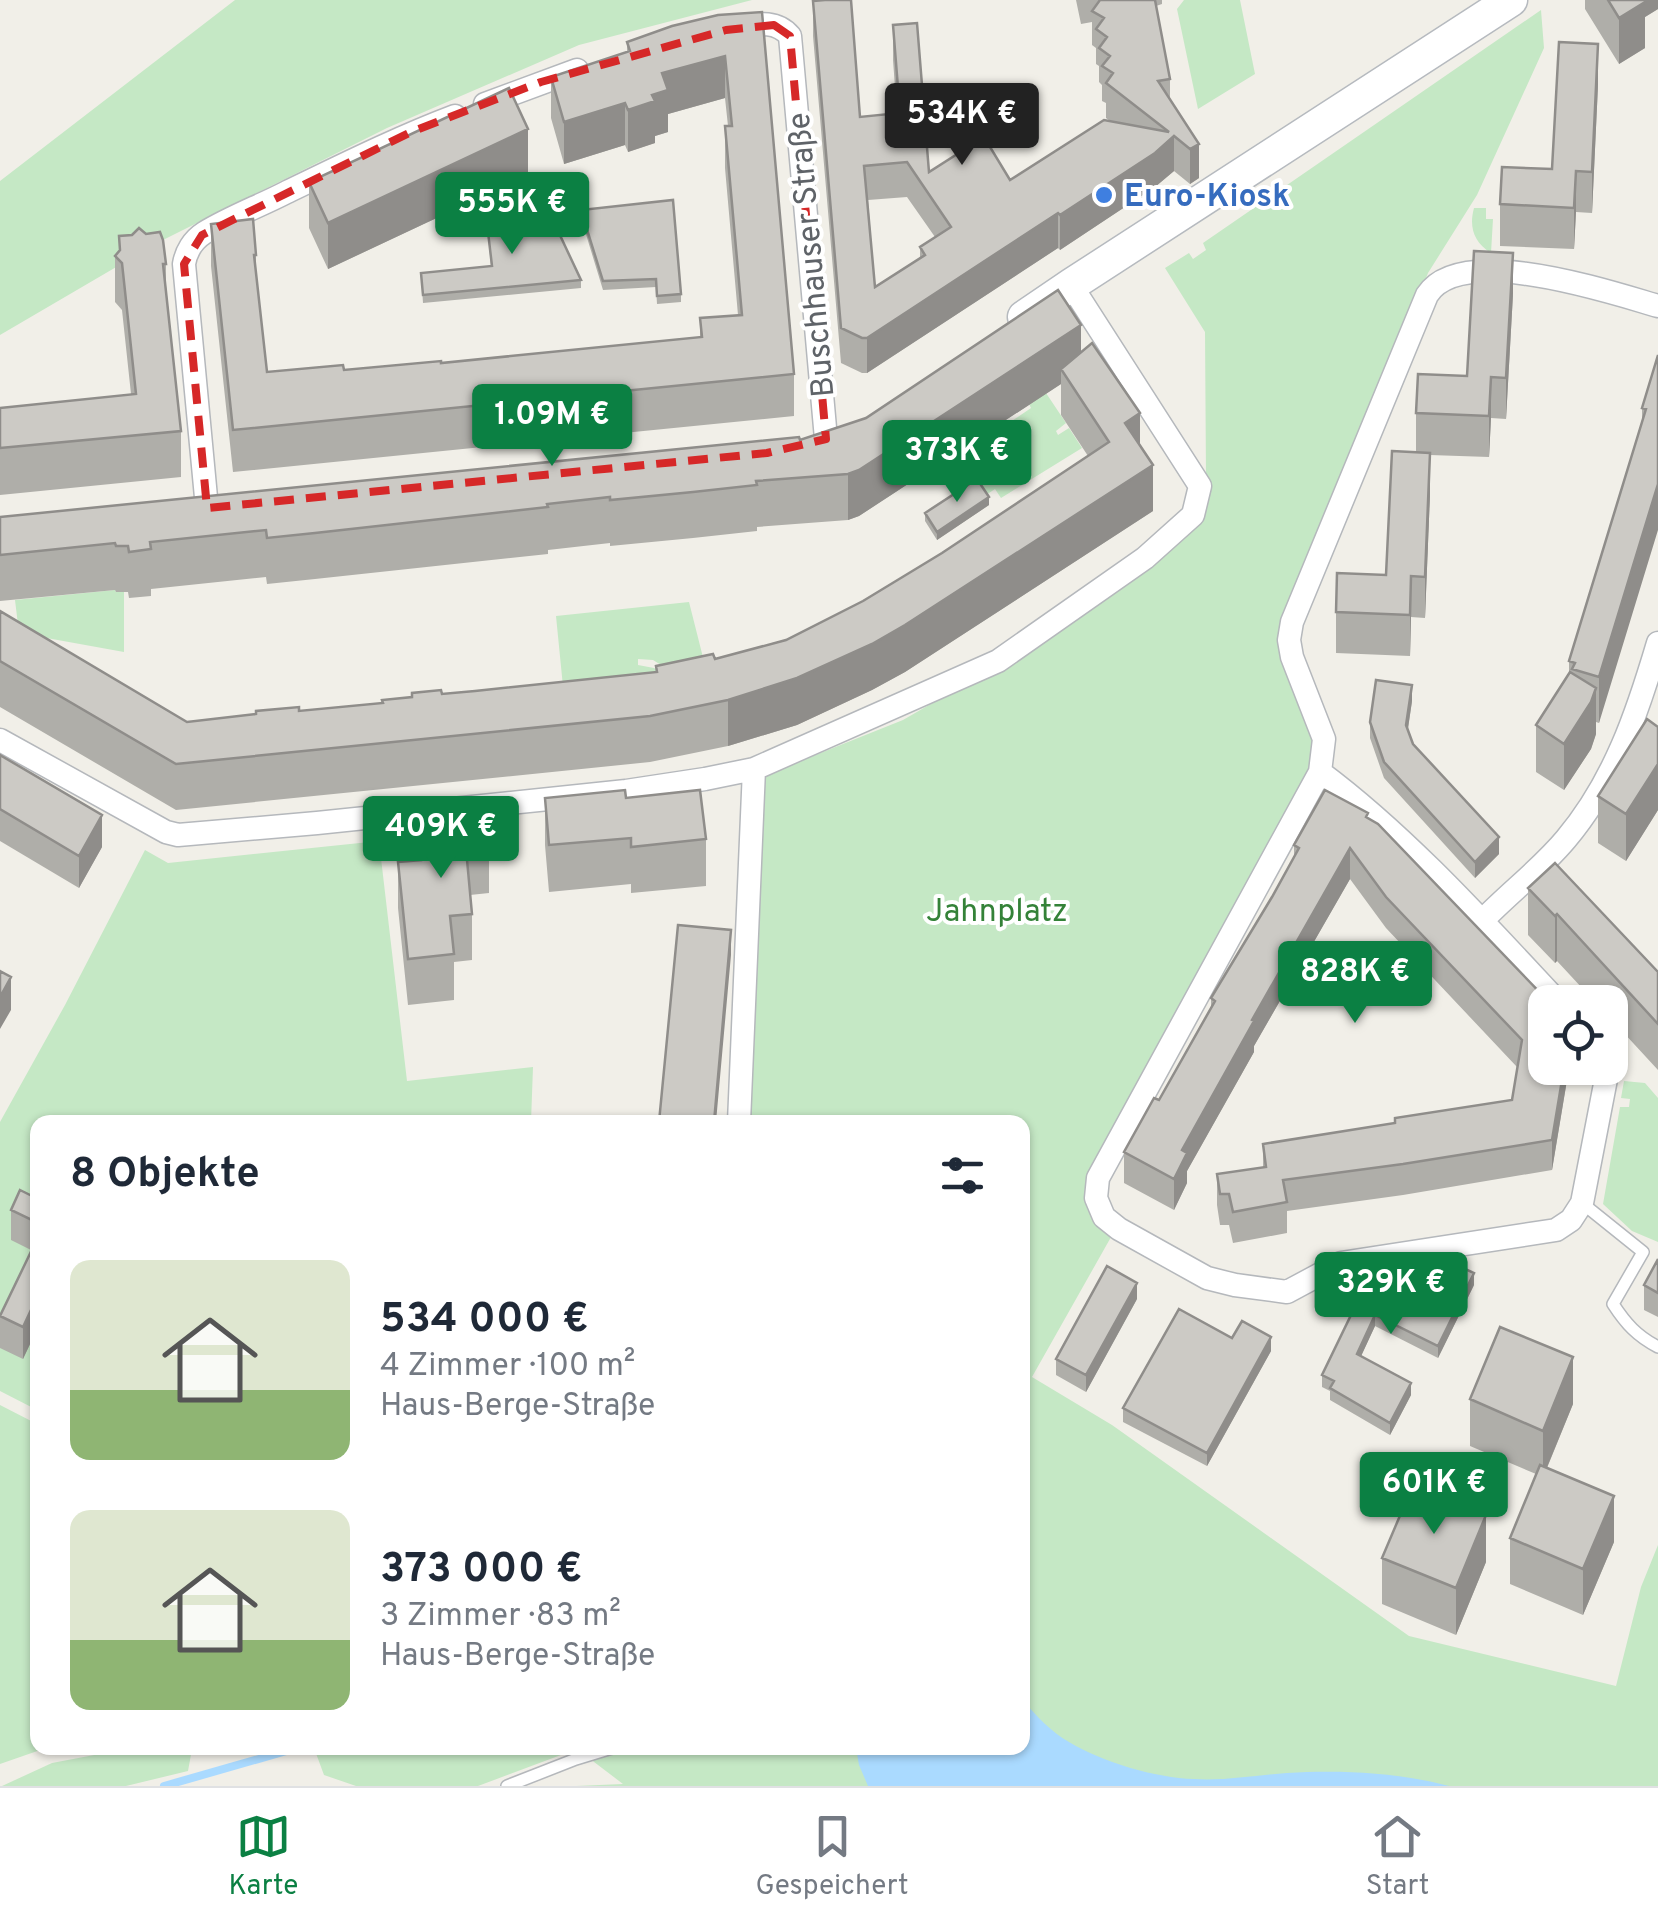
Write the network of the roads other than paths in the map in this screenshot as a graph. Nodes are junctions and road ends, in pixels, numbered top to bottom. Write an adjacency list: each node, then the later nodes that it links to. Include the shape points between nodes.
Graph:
1 (1511, 0): 4 (main road)
2 (711, 33): 7 (street, Buschhauser Straße, via 760,24 790,36)
3 (605, 61): 8 (street, via 412,132 202,234 192,245 184,264)
4 (1070, 285): 6 (main road); 11 (street, via 1200,486 1194,515 1145,558 998,661)
5 (1658, 306): 12 (street, via 1536,275 1471,273 1434,284 1292,622 1292,657 1324,739)
6 (1006, 330)
7 (826, 438)
8 (205, 508)
9 (1658, 643): 13 (street, via 1629,733 1594,801 1565,840)
10 (0, 740): 11 (street, via 178,835 626,791)
11 (754, 768): 16 (street)
12 (1320, 772): 13 (street, via 1358,800); 17 (street, via 1098,1178 1096,1198 1104,1217 1207,1278 1287,1292 1341,1263 1556,1230)
13 (1482, 921): 14 (street)
14 (1542, 985)
15 (1605, 1085): 17 (street)
16 (739, 1115)
17 (1582, 1203): 18 (lane, via 1643,1252 1613,1304 1640,1338)
18 (1658, 1347)
19 (589, 1755): 20 (lane)
20 (507, 1786)

